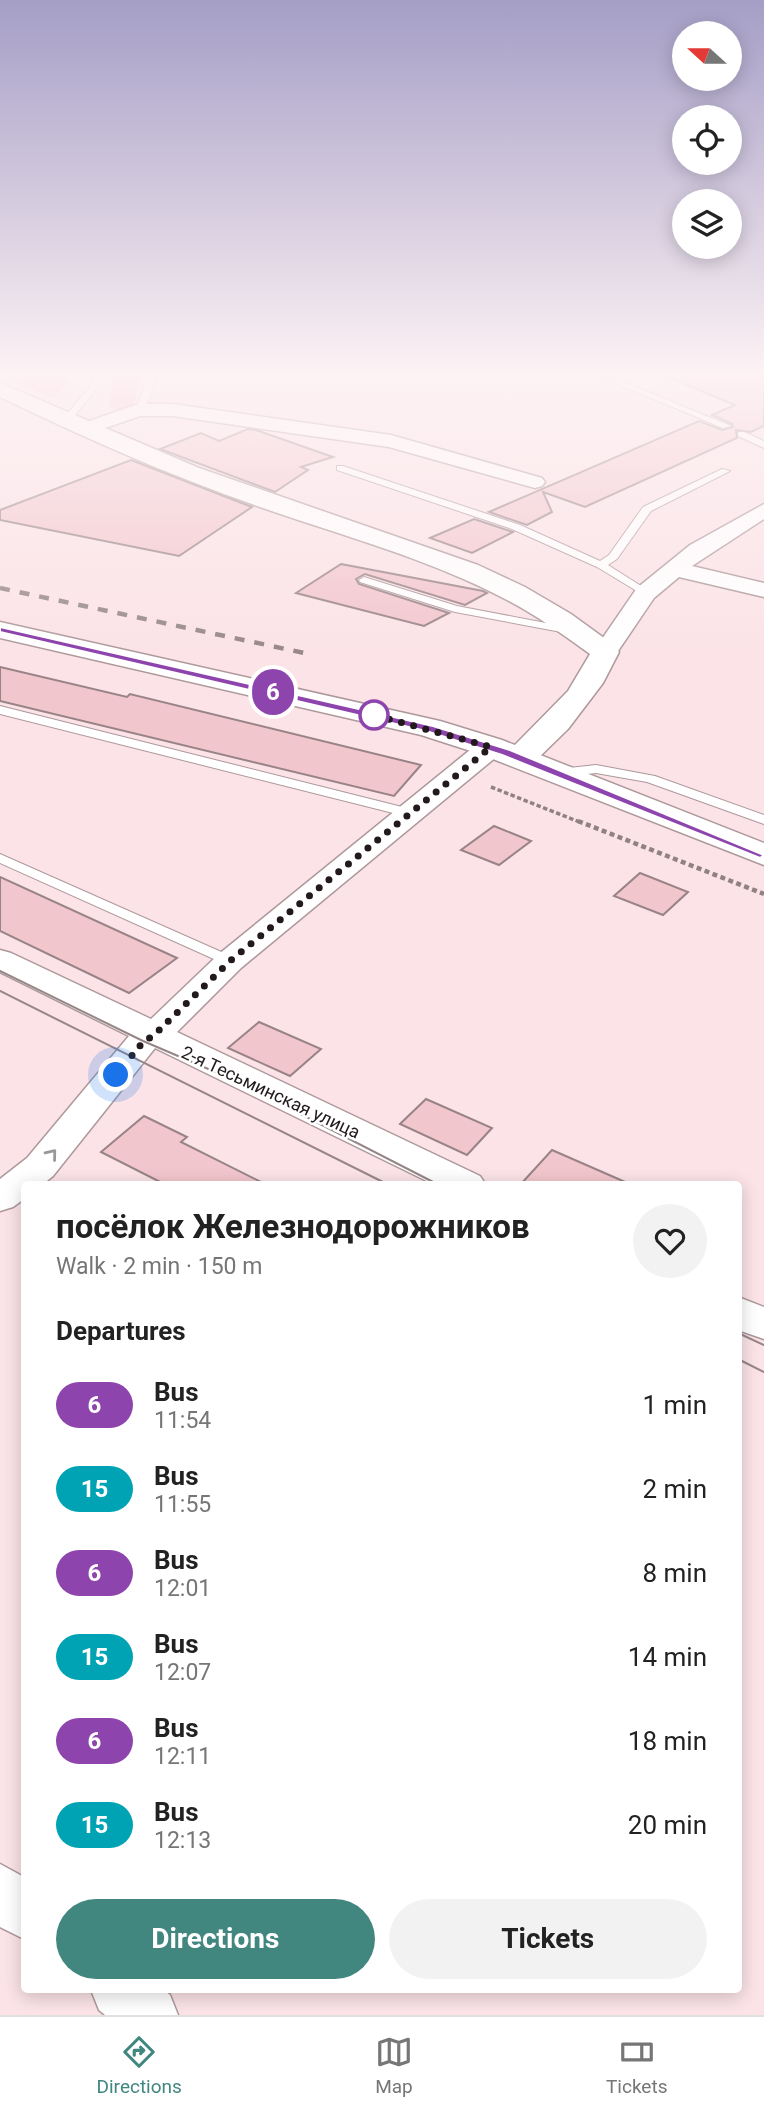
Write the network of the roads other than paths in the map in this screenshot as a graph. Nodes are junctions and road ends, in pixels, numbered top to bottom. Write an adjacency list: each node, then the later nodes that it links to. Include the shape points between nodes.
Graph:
1 (183, 469): 13 (street, via 449,561 503,585)
2 (343, 469): 7 (lane, via 516,527)
3 (489, 469): 5 (street)
4 (725, 471): 7 (lane, via 646,509 613,557)
5 (535, 482)
6 (764, 510): 8 (street)
7 (601, 565): 11 (lane)
8 (674, 569): 10 (street); 11 (street)
9 (364, 580): 13 (lane, via 455,609)
10 (764, 590)
11 (645, 593): 14 (street)
12 (0, 630): 16 (street, via 429,728)
13 (581, 633): 14 (street)
14 (605, 652): 16 (street, via 594,678 568,712)
15 (0, 710): 18 (lane)
16 (505, 753): 17 (street); 18 (street, via 459,775)
17 (557, 773): 19 (lane, via 596,769 650,779); 20 (street)
18 (413, 814): 23 (street)
19 (764, 820)
20 (764, 855)
21 (0, 858): 23 (lane)
22 (0, 960): 24 (street, 2-я Тесьминская улица)
23 (230, 961): 24 (street)
24 (142, 1046): 25 (street, one-way to 24, via 40,1167); 26 (street, 2-я Тесьминская улица)
25 (22, 1181)
26 (458, 1181)
27 (21, 1182): 28 (street, one-way to 27)
28 (0, 1198)
29 (742, 1314): 30 (street)
30 (764, 1324)
31 (0, 1891): 32 (street)
32 (21, 1909)
33 (124, 1993): 34 (street)
34 (150, 2015)

